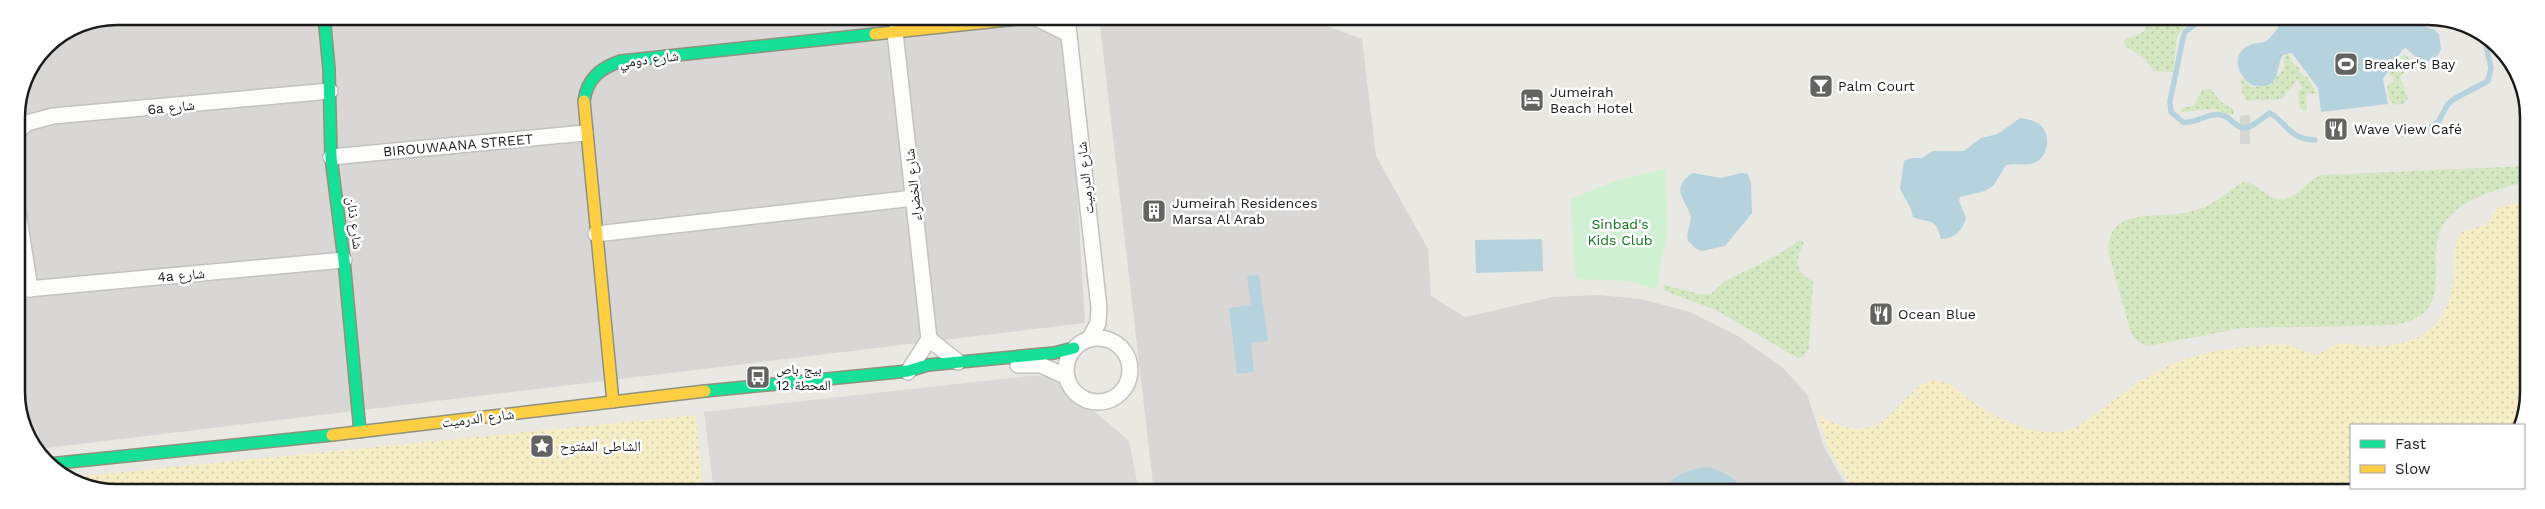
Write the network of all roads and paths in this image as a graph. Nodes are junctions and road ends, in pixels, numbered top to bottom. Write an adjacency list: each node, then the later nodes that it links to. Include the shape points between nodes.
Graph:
1 (325, 25): 7 (street, شارع ذنان)
2 (962, 25): 5 (street, شارع دومي)
3 (1052, 25): 6 (street, شارع دومي)
4 (1068, 25): 6 (street, شارع الدرميت)
5 (896, 32): 9 (street, شارع دومي, via 611,64 594,74 585,90); 11 (street, شارع الخضراء)
6 (1069, 34): 16 (street, شارع الدرميت, via 1099,308 1098,323)
7 (330, 91): 8 (street, 6a شارع, via 53,116); 10 (street, شارع ذنان)
8 (25, 124)
9 (585, 133): 10 (street, BIROUWAANA STREET); 12 (street, شارع دومي)
10 (331, 157): 13 (street, شارع ذنان)
11 (914, 198): 12 (street); 15 (street, شارع الخضراء)
12 (596, 234): 21 (street, شارع دومي)
13 (344, 260): 14 (street, 4a شارع); 22 (street, شارع ذنان)
14 (25, 290)
15 (930, 338): 18 (street); 19 (street)
16 (1090, 338): 17 (street, شارع الدرميت); 20 (street, via 1109,340 1124,352 1130,370 1125,388 1113,398 1096,402 1073,390)
17 (1074, 348): 18 (street, شارع الدرميت, via 1054,353); 20 (street, via 1066,364)
18 (958, 362): 19 (street, شارع الدرميت, via 921,366)
19 (908, 371): 20 (street, شارع الدرميت, via 926,376 1031,364); 21 (street, شارع الدرميت)
20 (1067, 376)
21 (613, 402): 22 (street, شارع الدرميت)
22 (360, 432): 23 (street, شارع الدرميت)
23 (58, 463)

